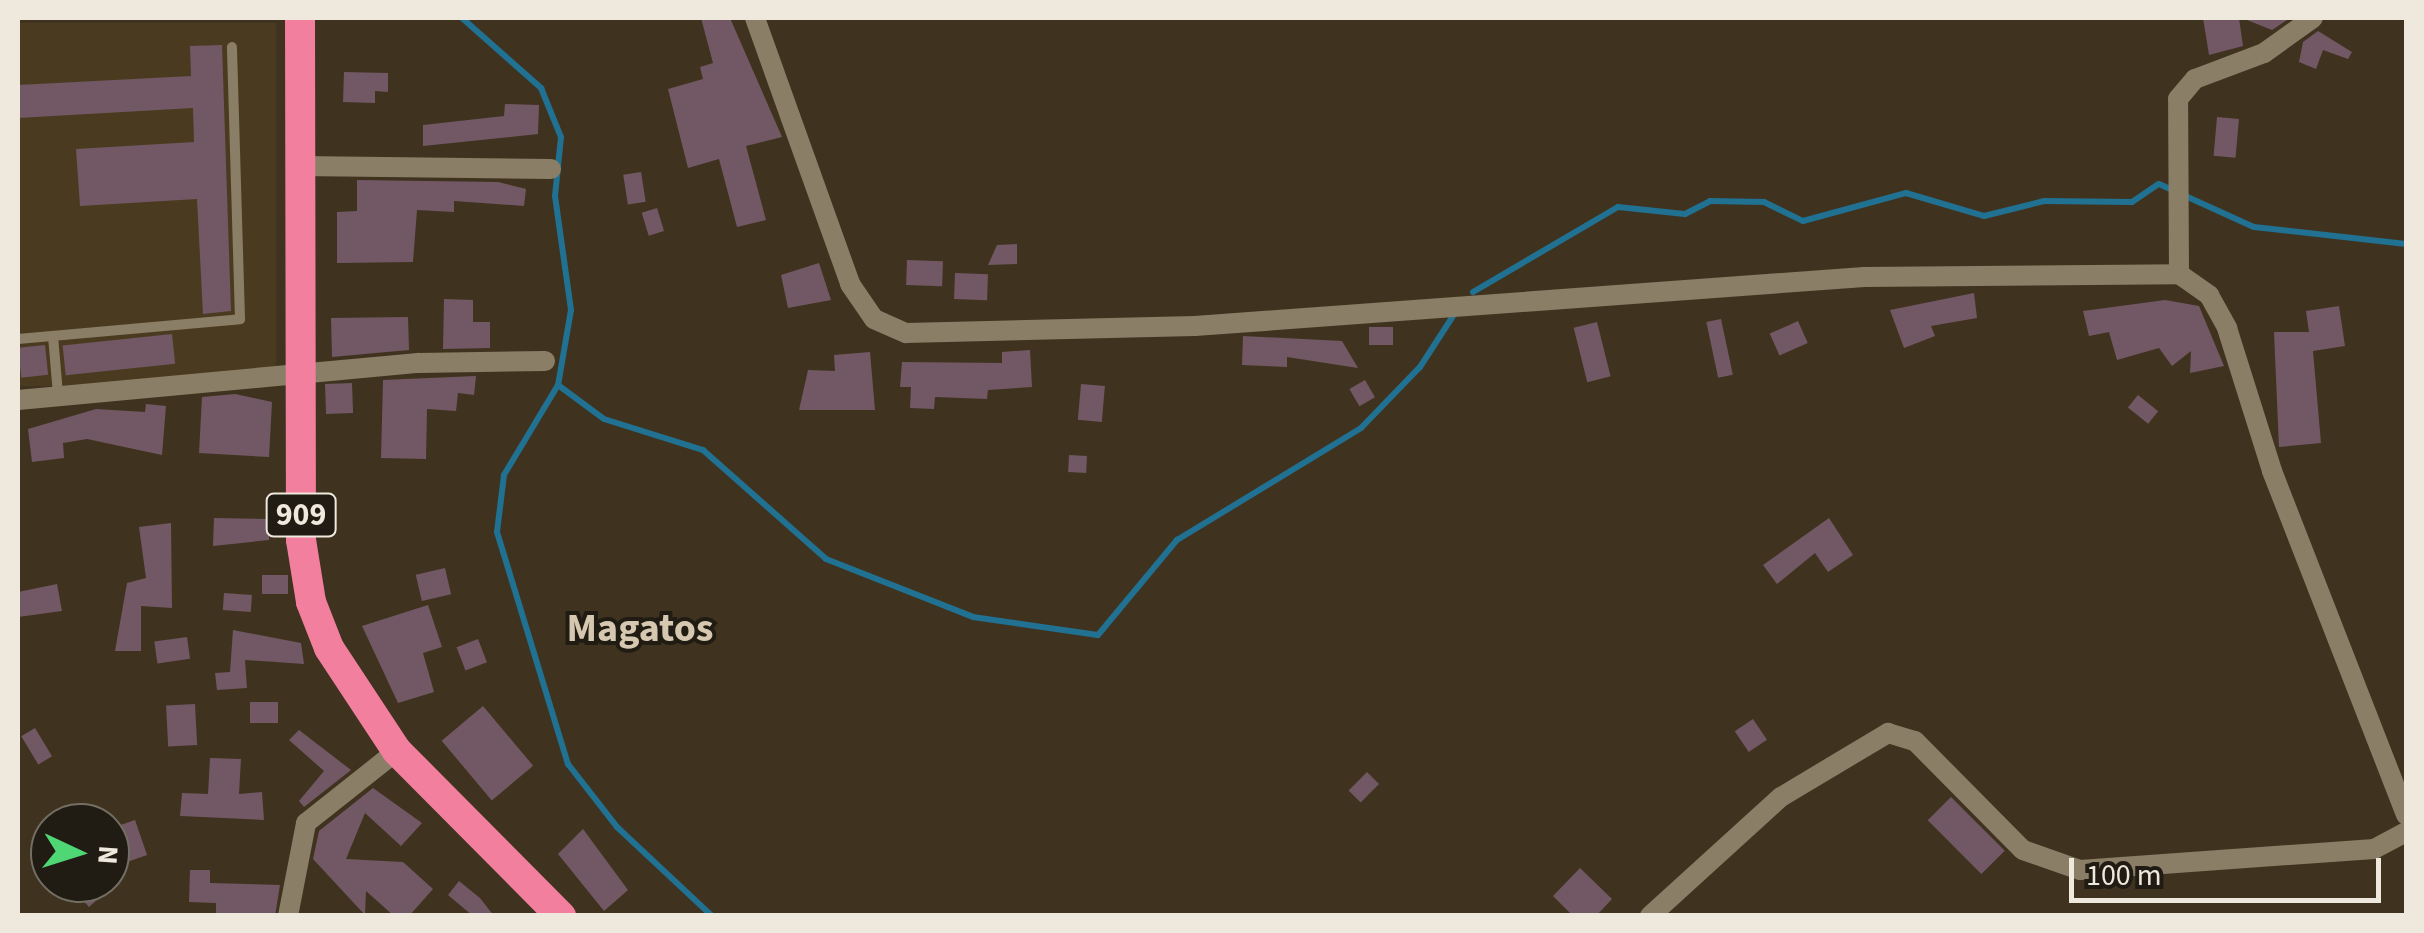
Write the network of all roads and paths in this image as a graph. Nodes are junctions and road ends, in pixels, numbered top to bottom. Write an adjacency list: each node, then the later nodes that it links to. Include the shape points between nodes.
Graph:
1 (755, 18): 7 (street, via 850,284 874,319 906,333 1195,326 1864,277)
2 (2313, 18): 7 (street, via 2264,53 2195,79 2178,98)
3 (300, 19): 5 (highway, 909)
4 (232, 47): 8 (lane, via 240,319)
5 (299, 166): 6 (street); 11 (highway, 909)
6 (552, 169)
7 (2179, 274): 15 (street, via 2210,295 2227,328)
8 (53, 336): 9 (lane); 12 (lane)
9 (18, 339)
10 (545, 361): 11 (street)
11 (301, 372): 12 (street); 14 (highway, 909, via 301,540 311,602 329,648)
12 (58, 394): 13 (street)
13 (18, 400)
14 (397, 751): 17 (street, via 306,823); 18 (highway, 909)
15 (2406, 815)
16 (2406, 832): 19 (street, via 2374,848 2080,870 2024,850 1915,741 1888,733 1781,798)
17 (288, 916)
18 (561, 916)
19 (1650, 916)

